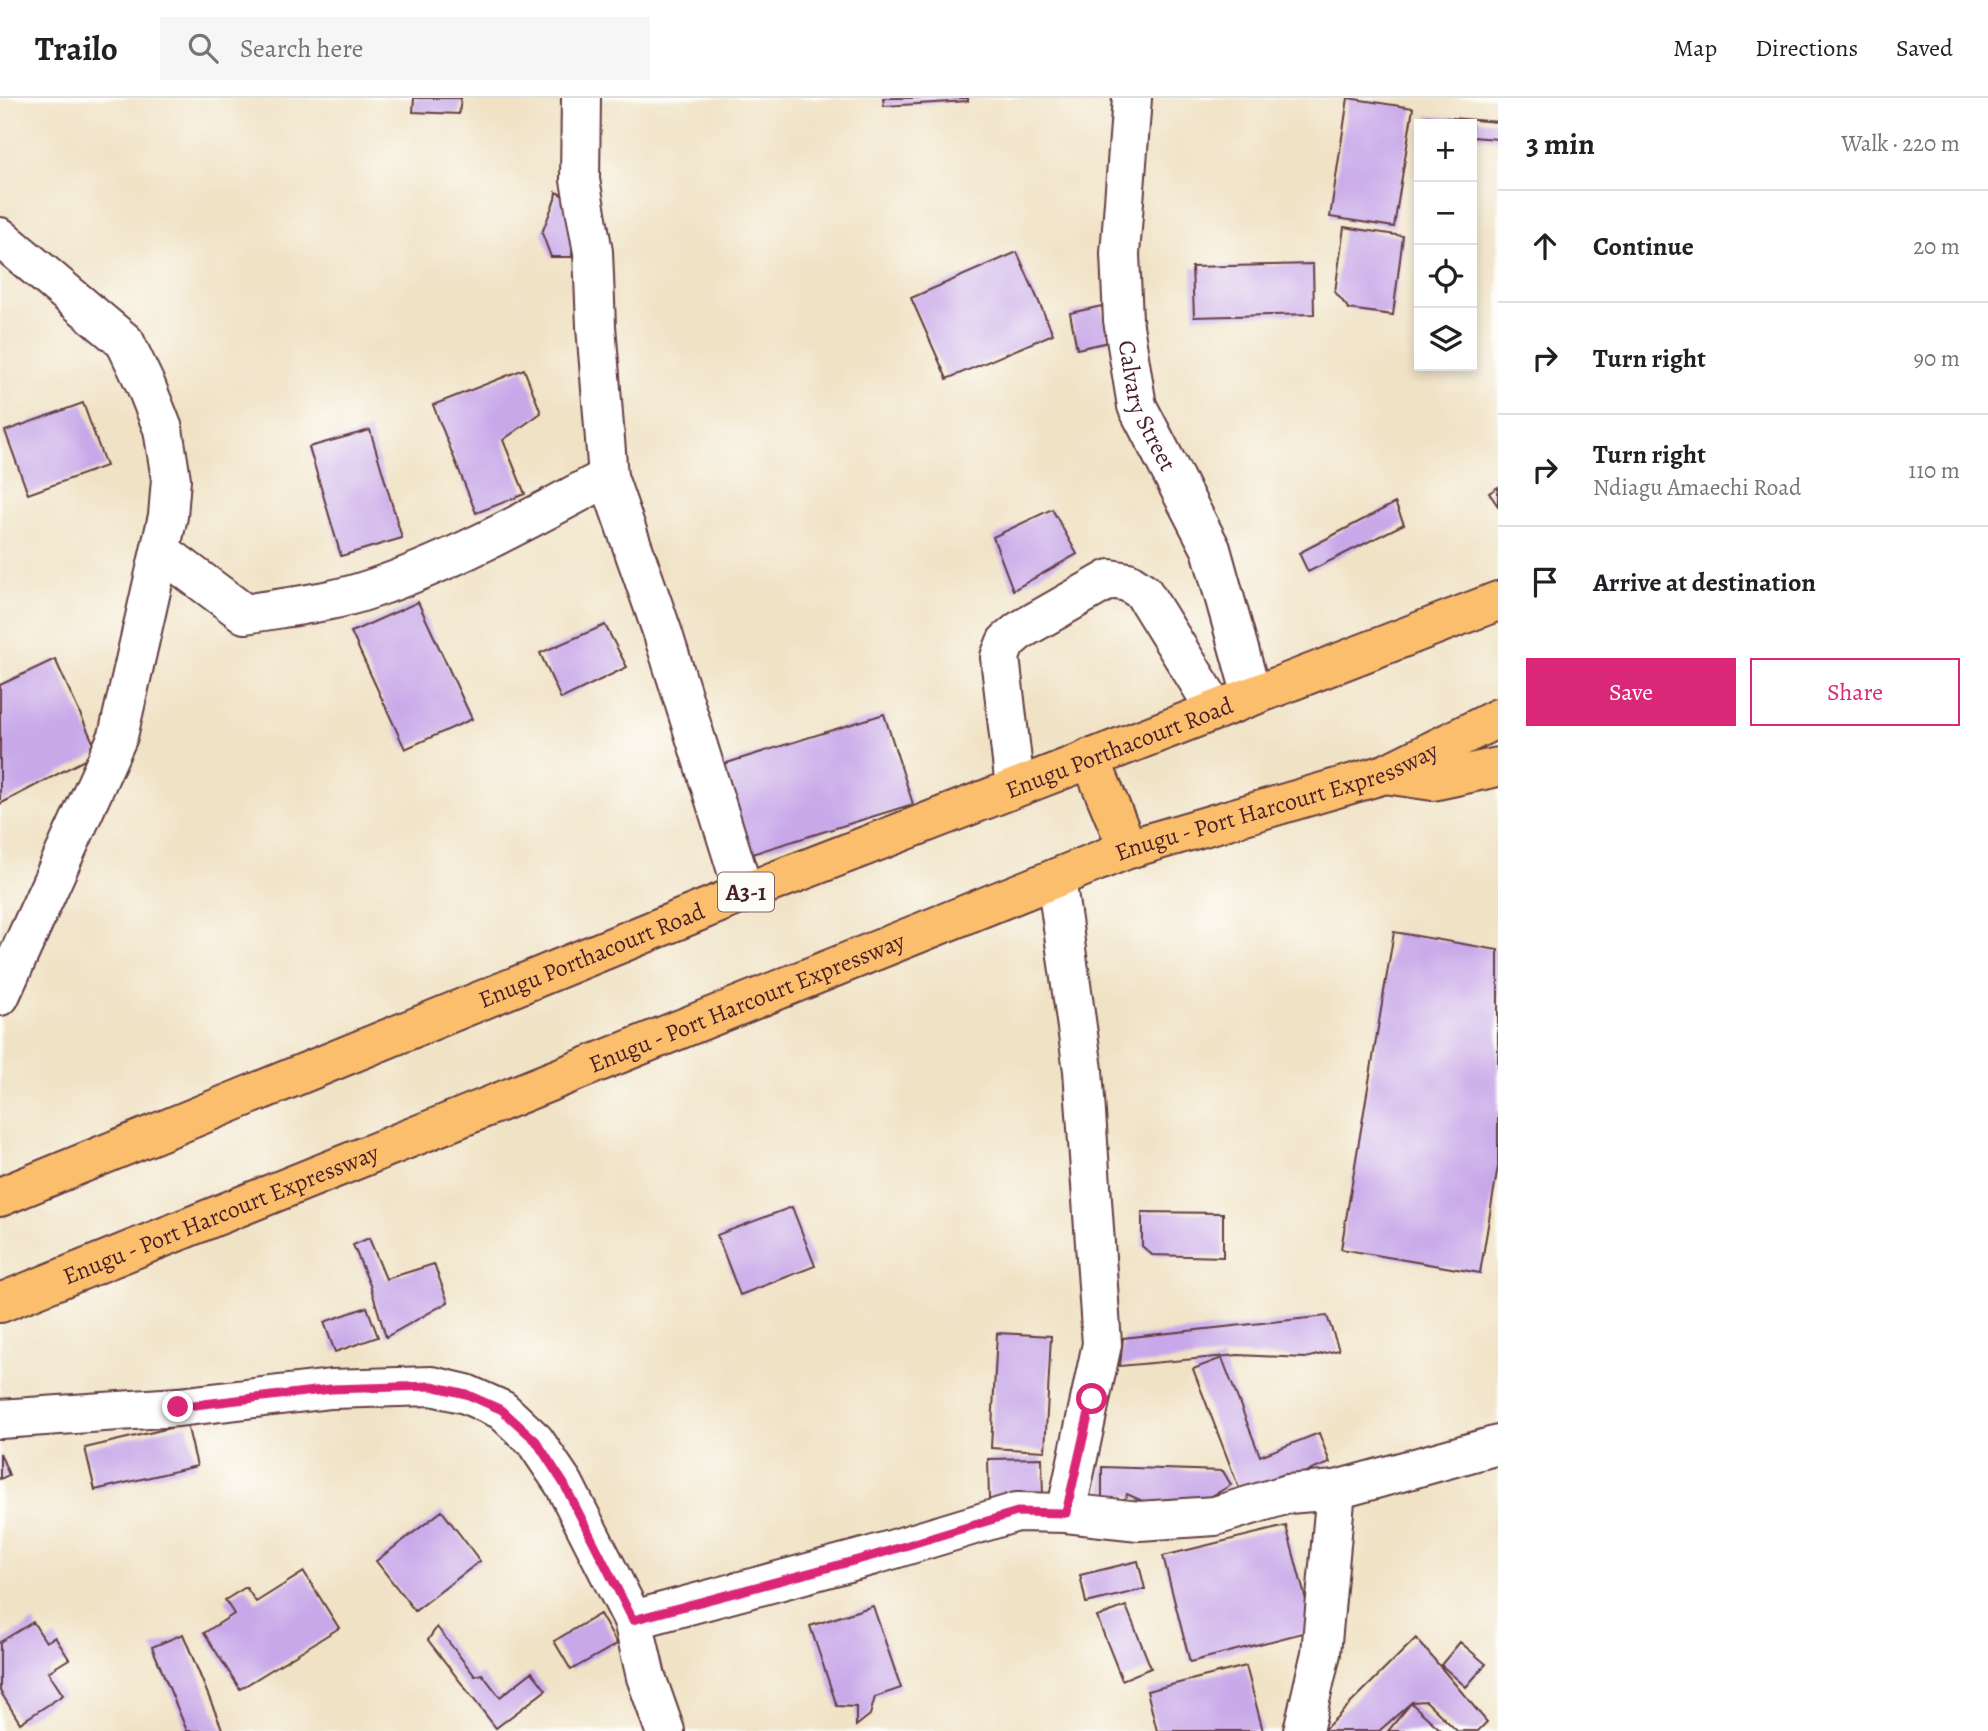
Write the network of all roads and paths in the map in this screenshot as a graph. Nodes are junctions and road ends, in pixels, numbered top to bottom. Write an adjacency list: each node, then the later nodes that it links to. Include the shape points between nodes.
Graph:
1 (581, 98): 4 (street, via 580,180 593,252)
2 (1132, 98): 7 (street, Calvary Street, via 1120,254 1123,320 1137,406 1211,549)
3 (0, 237): 5 (street, via 125,342 163,429 171,479)
4 (608, 477): 5 (street, via 479,545 370,590 245,614); 16 (street)
5 (161, 551): 17 (street, via 118,736)
6 (1498, 601): 7 (highway, Enugu Porthacourt Road / A3-1)
7 (1252, 696): 8 (highway, Enugu Porthacourt Road / A3-1)
8 (1216, 710): 10 (highway, Enugu Porthacourt Road / A3-1); 13 (street, via 1143,592 1128,582 1110,579 1006,642 1000,657)
9 (1498, 718): 12 (highway, Enugu - Port Harcourt Expressway)
10 (1090, 758): 13 (highway, Enugu Porthacourt Road / A3-1); 14 (highway)
11 (1498, 767): 12 (highway, via 1433,780)
12 (1385, 774): 14 (highway, Enugu - Port Harcourt Expressway)
13 (1015, 787): 16 (highway, Enugu Porthacourt Road / A3-1)
14 (1128, 849): 15 (highway, Enugu - Port Harcourt Expressway)
15 (1056, 878): 19 (highway, Enugu - Port Harcourt Expressway); 23 (street, via 1083,1070 1102,1344)
16 (744, 893): 18 (highway, Enugu Porthacourt Road / A3-1)
17 (0, 996)
18 (0, 1198)
19 (0, 1303)
20 (0, 1419): 24 (street, via 178,1407 331,1389 432,1386 466,1394 502,1410 536,1441 564,1484)
21 (1498, 1445): 22 (street)
22 (1336, 1490): 23 (street, via 1288,1494 1216,1516 1139,1521); 26 (street, via 1321,1653)
23 (1066, 1513): 24 (street, via 1017,1512)
24 (633, 1620): 25 (street)
25 (665, 1731)
26 (1303, 1731)

